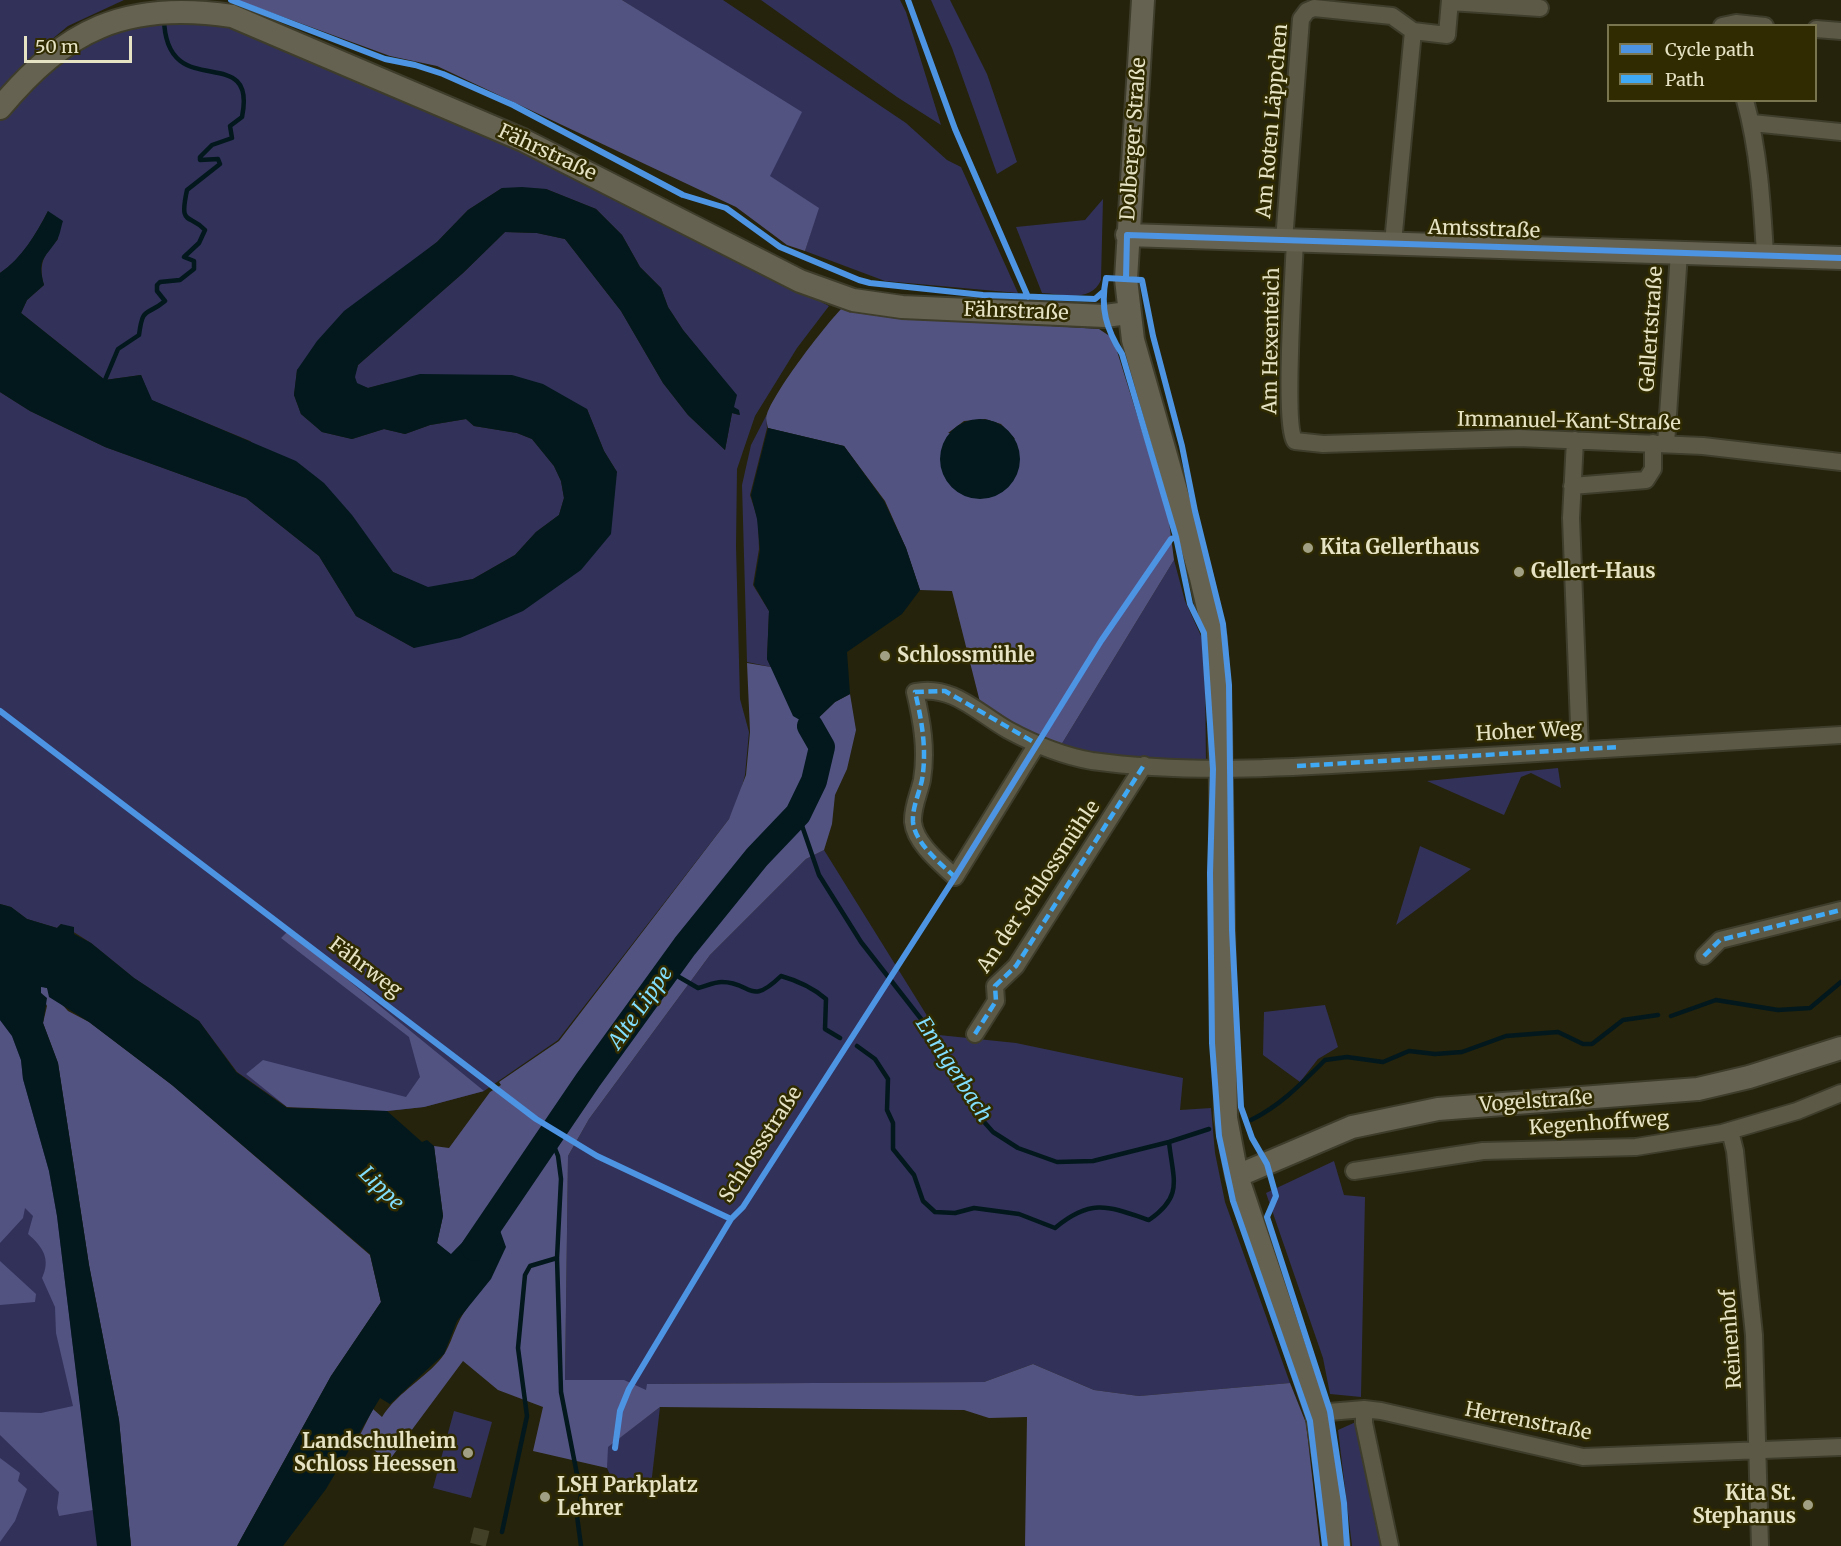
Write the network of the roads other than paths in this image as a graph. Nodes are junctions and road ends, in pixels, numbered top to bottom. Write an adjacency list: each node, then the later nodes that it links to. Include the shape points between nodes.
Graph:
1 (1143, 0): 11 (main road, Dolberger Straße)
2 (1450, 1): 3 (street); 5 (street, via 1447,35)
3 (1540, 8)
4 (1817, 29): 6 (street)
5 (1413, 31): 12 (street, Am Roten Läppchen, via 1392,16 1314,8 1301,19); 13 (street)
6 (1841, 31)
7 (1746, 102): 9 (street)
8 (0, 108): 17 (main road, Fährstraße, via 50,52 85,25 123,9 197,5 232,16 513,136 800,281 843,297 938,309 1105,316)
9 (1752, 123): 10 (street); 15 (street)
10 (1841, 132)
11 (1127, 234): 12 (main road, Amtsstraße); 17 (main road, Dolberger Straße)
12 (1290, 240): 13 (main road, Amtsstraße); 19 (street, Am Hexenteich, via 1290,404)
13 (1393, 243): 14 (main road, Amtsstraße)
14 (1678, 253): 15 (main road, Amtsstraße); 20 (street, Gellertstraße)
15 (1765, 254): 16 (main road, Amtsstraße)
16 (1841, 258)
17 (1128, 313): 27 (main road, Dolberger Straße, via 1211,621)
18 (1575, 440): 19 (street, Immanuel-Kant-Straße, via 1323,444); 20 (street, Immanuel-Kant-Straße); 22 (street)
19 (1295, 441)
20 (1659, 444): 21 (street, Immanuel-Kant-Straße); 22 (street, Gellertstraße, via 1646,480)
21 (1841, 462)
22 (1572, 486): 25 (street, via 1572,598)
23 (1841, 735): 25 (street, Hoher Weg)
24 (1037, 744): 24 (street, via 993,813 955,877 933,856 913,822 925,754 915,692 945,691); 26 (street, via 1065,755)
25 (1580, 750): 27 (street, Hoher Weg)
26 (1144, 765): 27 (street); 30 (street, An der Schlossmühle, via 1016,966 995,986 996,1000)
27 (1220, 769): 35 (main road, Dolberger Straße, via 1226,1118)
28 (1841, 910): 29 (street, via 1720,940)
29 (1704, 957)
30 (975, 1034)
31 (1841, 1048): 35 (main road, Vogelstraße, via 1698,1089 1404,1114 1352,1127)
32 (1841, 1093): 33 (street, Kegenhoffweg)
33 (1730, 1131): 34 (street, Kegenhoffweg, via 1636,1147 1483,1151); 39 (street, Reinenhof, via 1754,1335)
34 (1354, 1171)
35 (1237, 1176): 37 (main road, Dolberger Straße)
36 (1364, 1410): 37 (street, Herrenstraße); 39 (street, Herrenstraße, via 1583,1457); 41 (street)
37 (1317, 1413): 40 (main road, Dolberger Straße)
38 (1841, 1447): 39 (street, Herrenstraße)
39 (1758, 1452): 42 (street, Reinenhof)
40 (1338, 1546)
41 (1390, 1546)
42 (1760, 1546)

